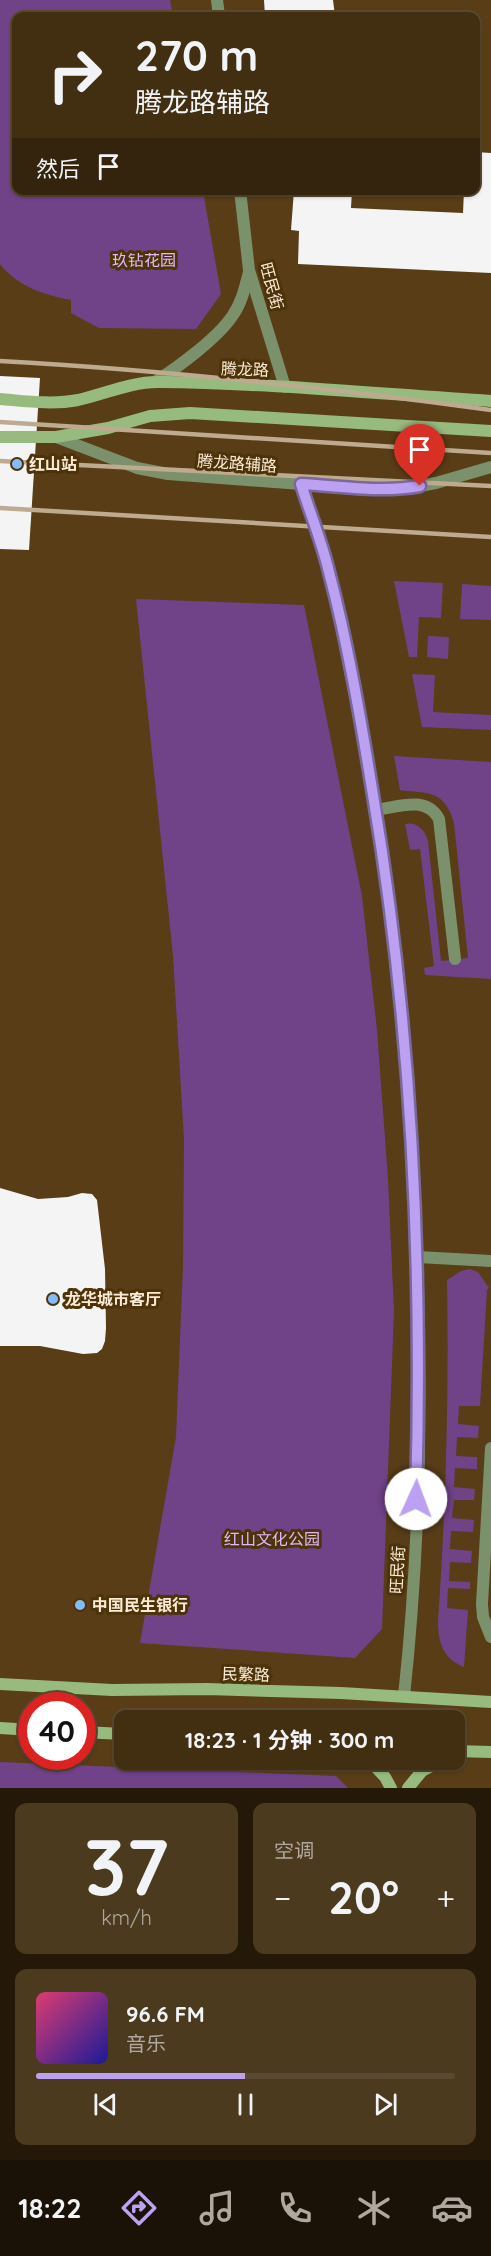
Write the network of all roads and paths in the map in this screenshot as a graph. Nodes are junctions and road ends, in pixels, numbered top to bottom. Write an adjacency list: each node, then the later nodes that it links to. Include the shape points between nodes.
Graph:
1 (241, 195): 2 (street, 旺民街)
2 (249, 270): 3 (street, via 243,295 232,316 183,362); 4 (street, 旺民街)
3 (155, 382): 4 (main road, 腾龙路); 5 (main road, 腾龙路, via 128,385 77,400)
4 (285, 387): 6 (main road, 腾龙路)
5 (0, 399)
6 (491, 401)
7 (491, 431): 9 (main road, via 190,413 150,416)
8 (0, 437): 9 (main road)
9 (56, 437): 11 (street, 腾龙路辅路, via 137,468 168,474)
10 (491, 466): 11 (street, 腾龙路辅路, via 404,489)
11 (301, 484): 12 (street, 旺民街, via 329,572)
12 (376, 810): 13 (street, via 422,804 439,819); 14 (street, 旺民街, via 405,1049)
13 (455, 959)
14 (418, 1257): 15 (street); 19 (street, 旺民街, via 415,1541)
15 (491, 1261)
16 (491, 1448): 17 (street, via 482,1604)
17 (491, 1637)
18 (0, 1684): 19 (main road, 民繁路)
19 (404, 1696): 20 (main road, 民繁路)
20 (491, 1702)
21 (0, 1728): 22 (main road)
22 (18, 1729)
23 (96, 1733): 24 (main road)
24 (114, 1734)
25 (465, 1752): 26 (main road)
26 (491, 1752)
27 (378, 1770): 29 (main road)
28 (424, 1770): 30 (main road)
29 (391, 1788)
30 (408, 1788)

